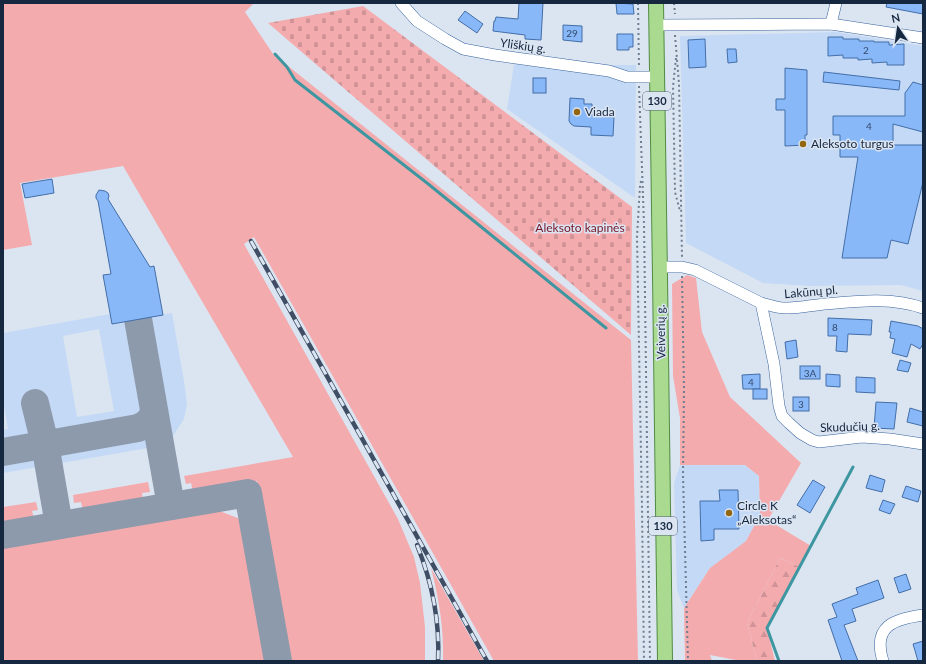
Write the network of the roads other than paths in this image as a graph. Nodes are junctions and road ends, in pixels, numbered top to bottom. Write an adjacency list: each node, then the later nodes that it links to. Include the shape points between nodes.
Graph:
1 (401, 3): 7 (street, Yliškių g., via 417,21 463,49 609,71 627,76)
2 (656, 3): 5 (main road, Veiverių g. / 130)
3 (836, 3): 4 (street)
4 (831, 24): 5 (street); 6 (street)
5 (656, 25): 7 (main road, Veiverių g. / 130)
6 (923, 38)
7 (657, 77): 8 (main road, Veiverių g. / 130)
8 (660, 267): 9 (street, Lakūnų pl., via 695,270); 13 (main road, Veiverių g. / 130)
9 (761, 303): 10 (street, Lakūnų pl., via 787,308 888,300); 11 (street, Skudučių g., via 774,364 779,406 782,416 800,433 819,442 862,437)
10 (923, 308)
11 (923, 444)
12 (923, 615): 14 (street, via 897,621 888,626 881,638)
13 (665, 661)
14 (883, 661)

